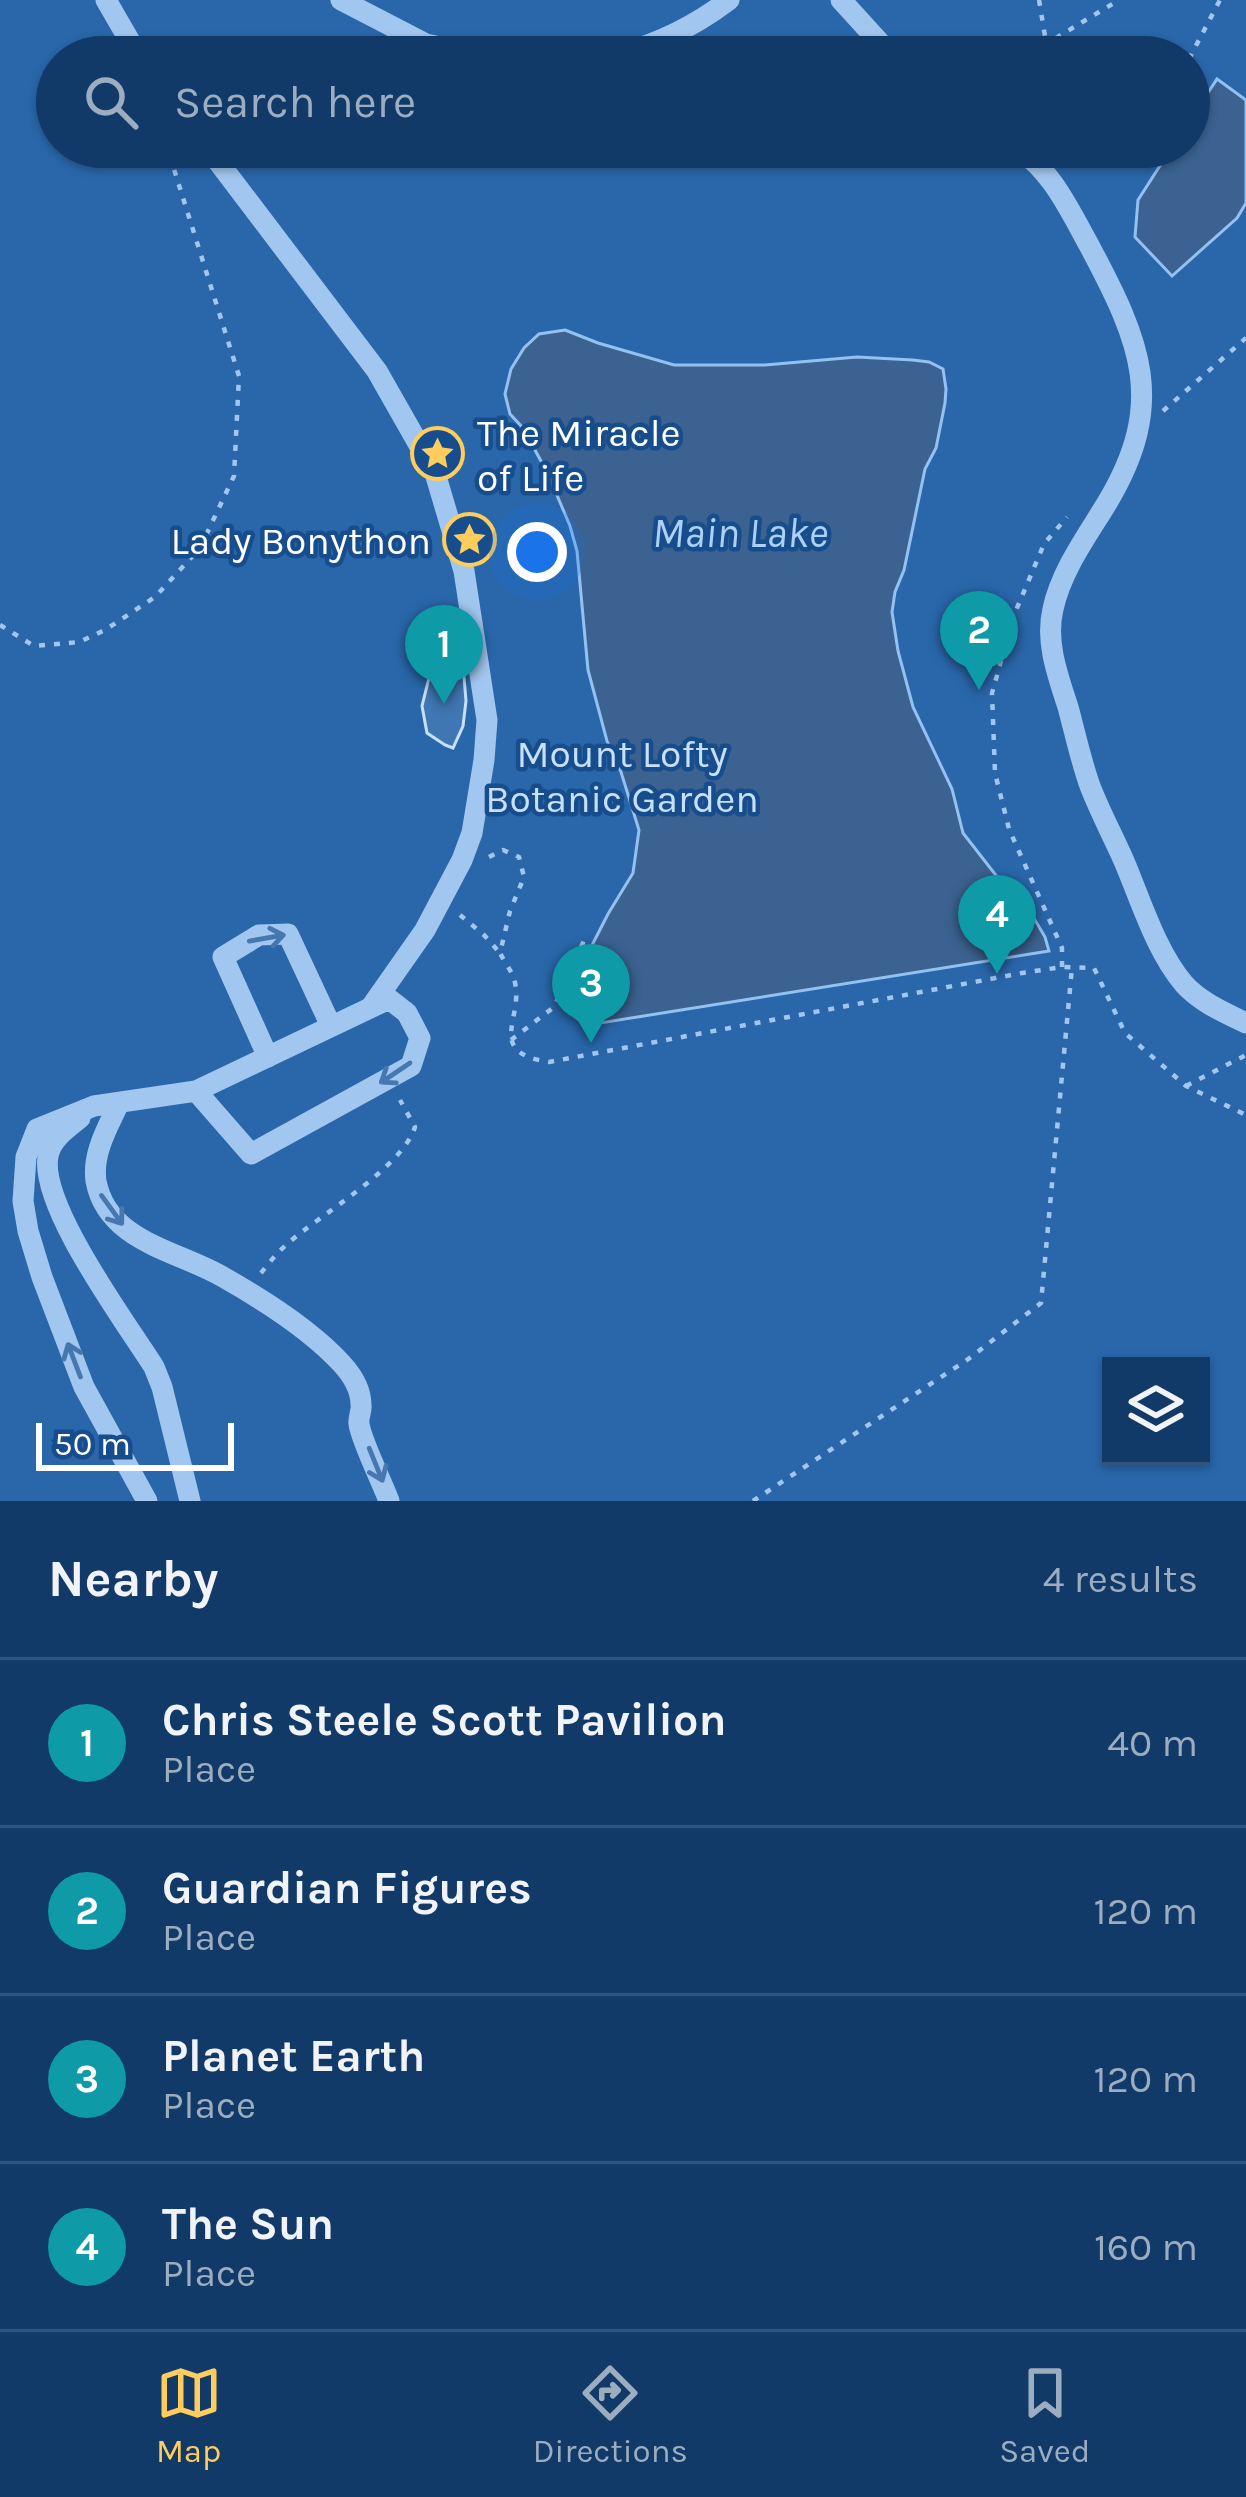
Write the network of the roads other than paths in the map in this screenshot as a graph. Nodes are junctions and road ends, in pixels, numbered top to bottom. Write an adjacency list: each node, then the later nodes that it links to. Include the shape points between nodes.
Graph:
1 (106, 0): 5 (lane)
2 (341, 0): 6 (lane)
3 (729, 0): 7 (lane)
4 (841, 0): 8 (lane)
5 (127, 36)
6 (411, 36)
7 (668, 36)
8 (873, 36)
9 (223, 168): 11 (lane, via 377,371 435,473 464,571 487,720 472,833 425,929)
10 (1038, 168): 12 (lane, via 1115,297 1140,359 1142,400 1127,469 1076,554 1053,608 1050,642 1090,787 1155,936 1185,986)
11 (371, 1007): 13 (lane); 15 (lane, one-way to 15, via 388,999 407,1013 420,1038 411,1066 251,1154)
12 (1246, 1023)
13 (332, 1026): 14 (lane); 14 (lane, one-way to 13, via 223,957 259,934 288,934)
14 (268, 1057): 15 (lane)
15 (196, 1091): 16 (lane)
16 (118, 1102): 17 (lane); 20 (lane, one-way to 20, via 95,1167 104,1203 134,1235 246,1291 342,1364 356,1384 359,1424)
17 (94, 1106): 18 (lane, one-way to 17, via 84,1387 23,1201 37,1129); 19 (lane, via 55,1139 50,1187 71,1238 154,1367)
18 (147, 1501)
19 (190, 1501)
20 (389, 1501)

